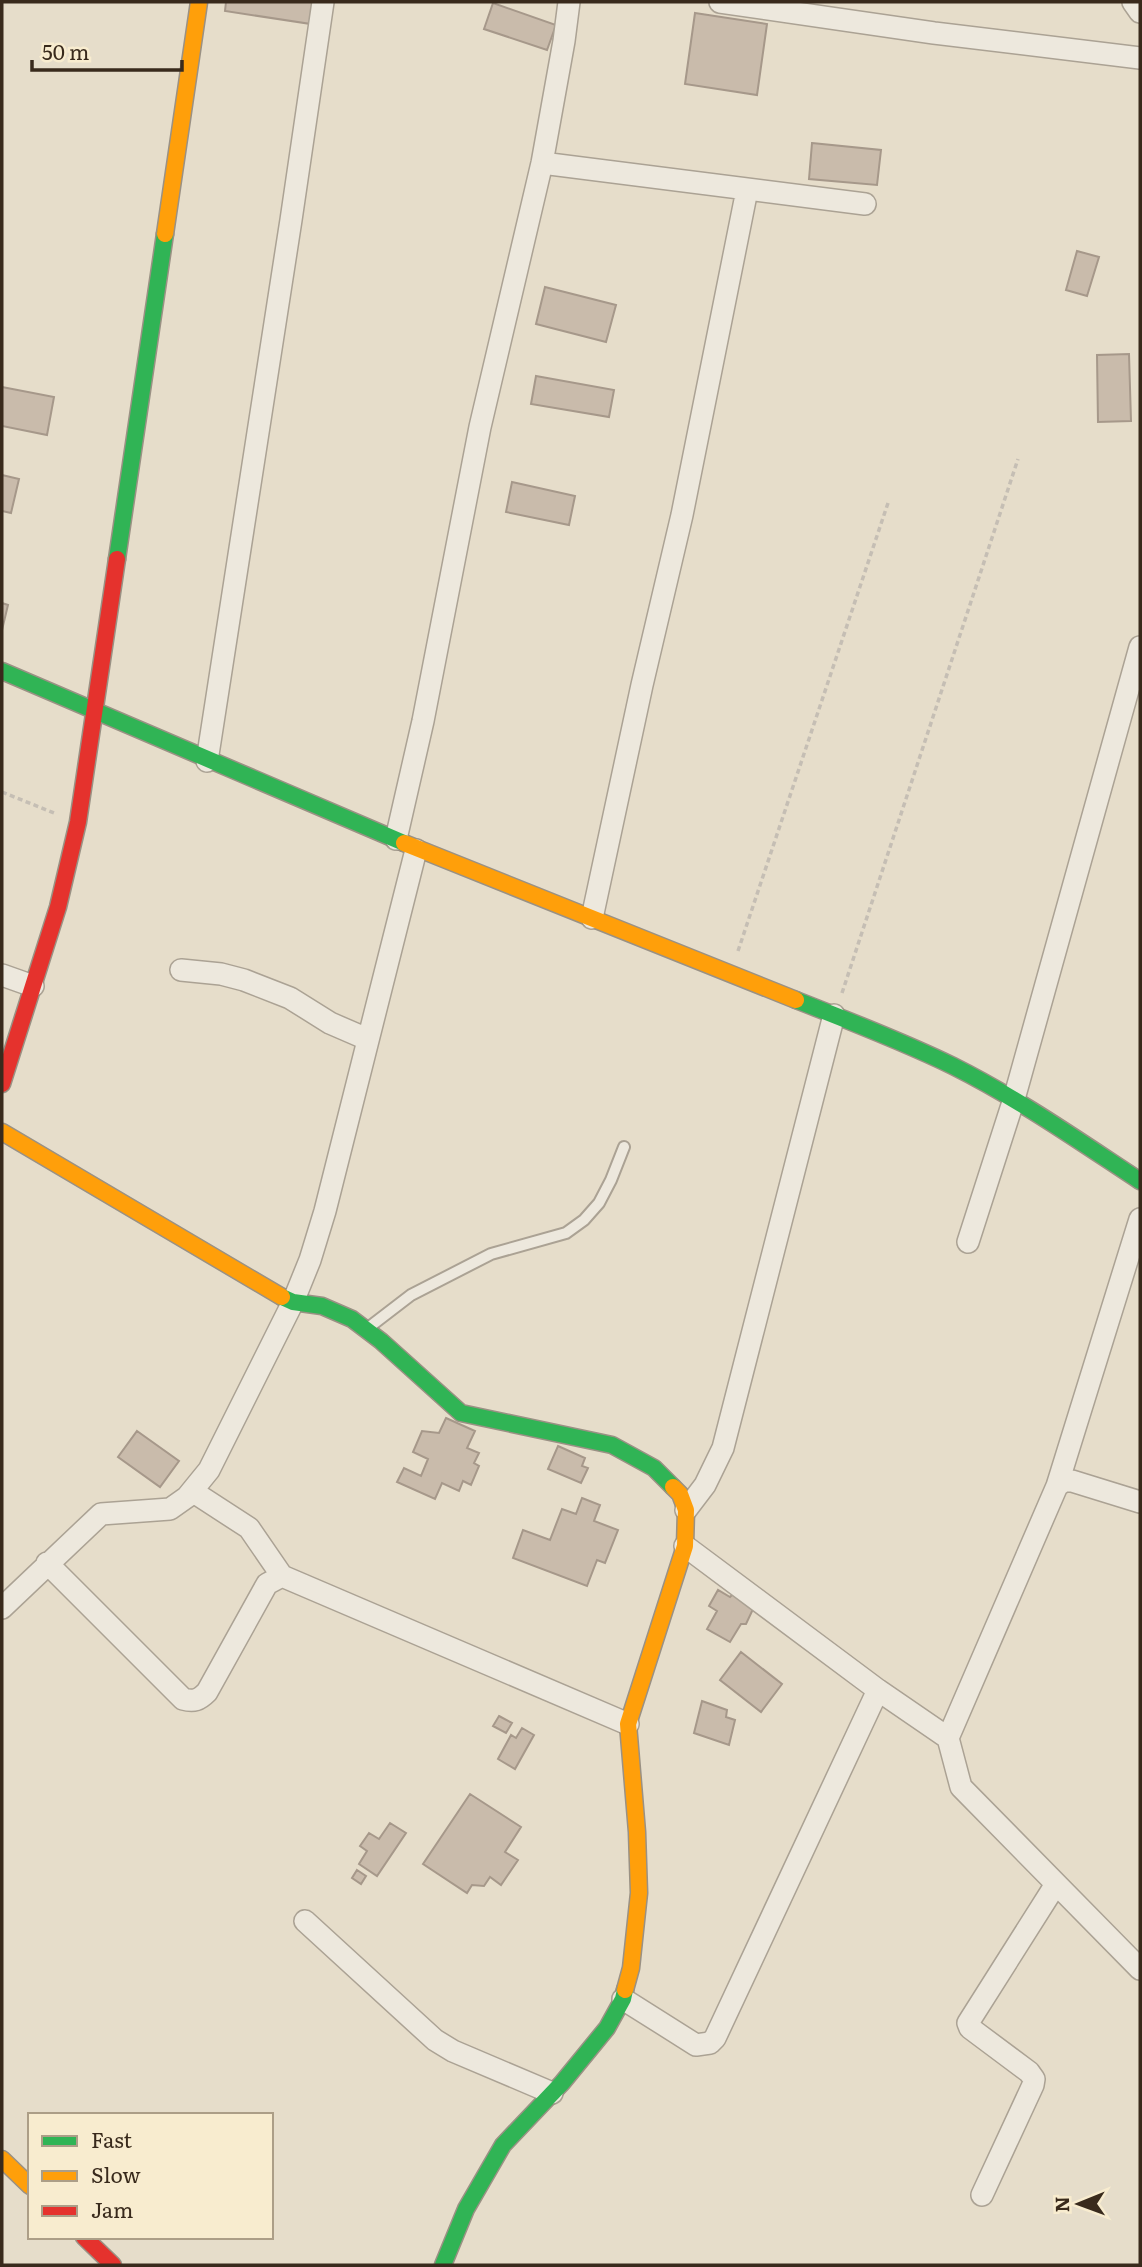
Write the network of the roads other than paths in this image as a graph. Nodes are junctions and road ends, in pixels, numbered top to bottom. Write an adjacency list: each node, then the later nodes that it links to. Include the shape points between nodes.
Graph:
1 (199, 2): 13 (street)
2 (323, 2): 14 (street)
3 (569, 2): 8 (street)
4 (720, 2): 7 (street)
5 (1133, 2): 6 (street)
6 (1140, 12)
7 (1140, 58)
8 (542, 163): 9 (street); 15 (street, via 480,427)
9 (747, 190): 10 (street); 17 (street, via 682,515)
10 (866, 204)
11 (1140, 647): 24 (street)
12 (2, 671): 13 (street)
13 (94, 710): 14 (street); 20 (street, via 69,867)
14 (207, 761): 15 (street)
15 (396, 839): 16 (street)
16 (416, 850): 17 (street); 22 (street)
17 (592, 918): 21 (street)
18 (181, 970): 22 (street, via 244,980 290,998)
19 (2, 975): 20 (street)
20 (33, 986): 23 (street)
21 (834, 1015): 24 (street, via 953,1066); 35 (street, via 723,1448 705,1485)
22 (367, 1039): 30 (street, via 325,1211)
23 (2, 1083)
24 (1014, 1099): 27 (street); 29 (street)
25 (2, 1132): 30 (street)
26 (624, 1147): 31 (lane, via 599,1203 566,1233 491,1254 411,1295)
27 (1140, 1181)
28 (1140, 1219): 32 (street)
29 (968, 1242)
30 (293, 1302): 31 (street, via 322,1306); 33 (street, via 209,1470)
31 (365, 1329): 35 (street, via 461,1413 612,1445 654,1468 680,1494)
32 (1057, 1486): 34 (street, via 1072,1481); 42 (street)
33 (192, 1491): 37 (street, via 170,1509 101,1514); 38 (street, via 249,1528)
34 (1140, 1502)
35 (685, 1510): 36 (street)
36 (685, 1546): 40 (street); 41 (street)
37 (47, 1563): 38 (street, via 183,1699 190,1700 207,1692 267,1584); 39 (street)
38 (282, 1576): 41 (street)
39 (2, 1608)
40 (878, 1690): 42 (street); 46 (street, via 715,2038 696,2045)
41 (628, 1724): 46 (street, via 639,1893)
42 (948, 1738): 43 (street, via 961,1787)
43 (1056, 1884): 45 (street); 50 (street, via 968,2023 1034,2079)
44 (305, 1921): 47 (street, via 435,2040)
45 (1140, 1969)
46 (623, 1998): 47 (street, via 607,2028)
47 (552, 2094): 53 (street, via 503,2145 466,2209)
48 (2, 2159): 49 (street)
49 (28, 2184)
50 (982, 2195)
51 (85, 2239): 52 (street)
52 (113, 2265)
53 (443, 2265)

